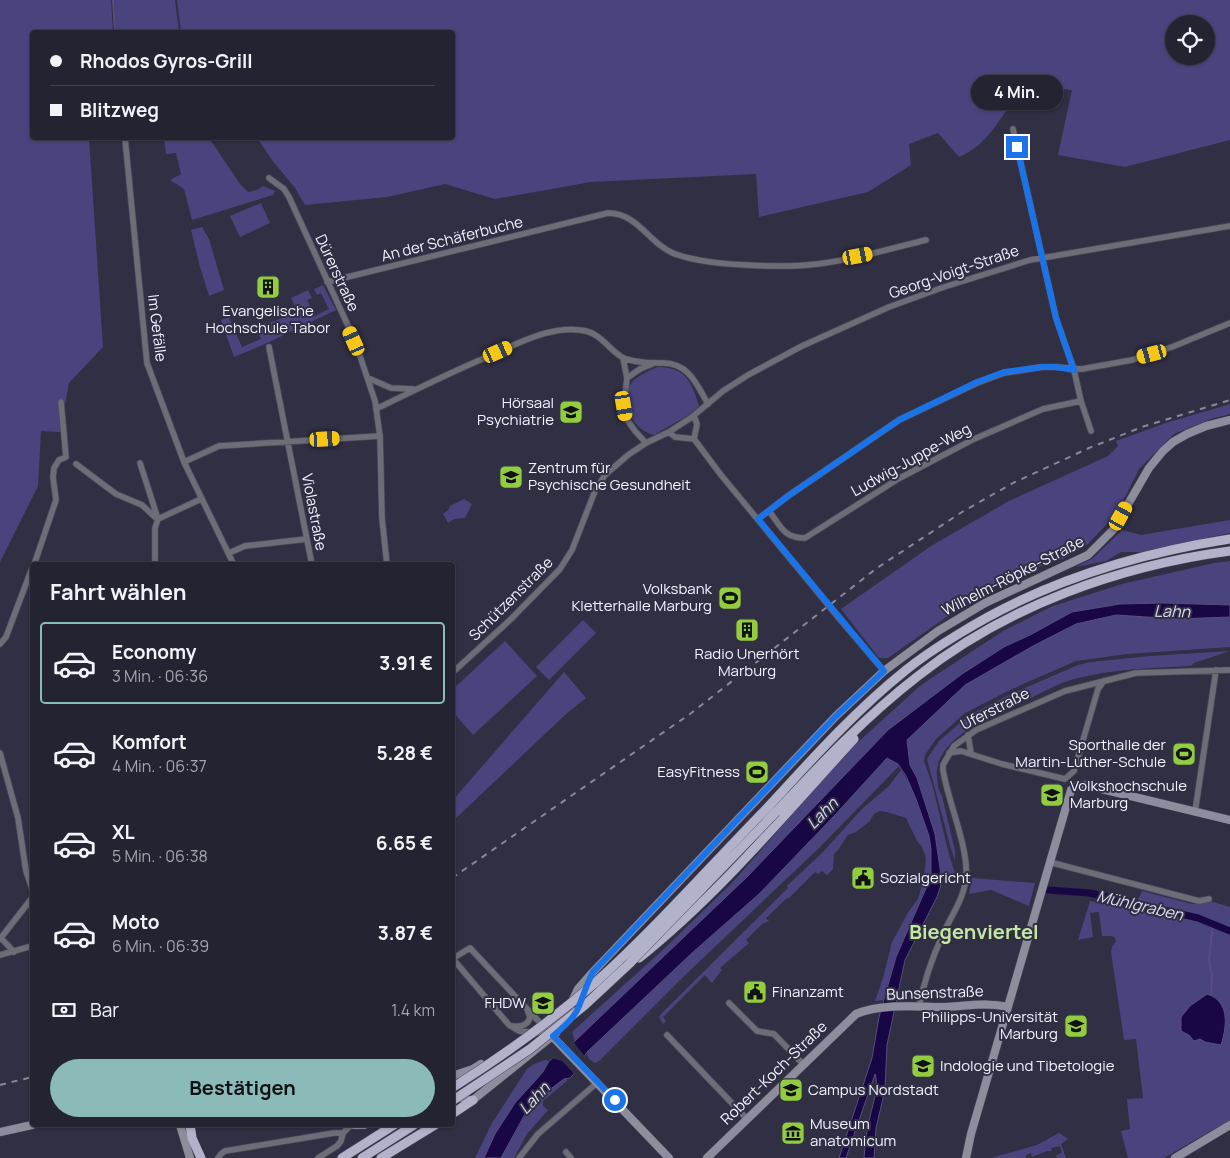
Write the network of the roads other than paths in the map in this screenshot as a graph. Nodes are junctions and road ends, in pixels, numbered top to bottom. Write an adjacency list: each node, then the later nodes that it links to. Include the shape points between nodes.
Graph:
1 (1013, 129): 6 (street)
2 (125, 140): 28 (street, Im Gefälle, via 147,363)
3 (269, 178): 7 (street, Dürerstraße, via 290,197)
4 (1230, 226): 6 (street, Georg-Voigt-Straße)
5 (926, 240): 7 (street, An der Schäferbuche, via 872,254 808,265 714,264 672,253 633,221 608,213)
6 (1042, 258): 12 (street, via 1056,318); 18 (street, Georg-Voigt-Straße, via 889,307 748,374)
7 (327, 282): 13 (street, Dürerstraße)
8 (1230, 323): 12 (street, via 1152,354)
9 (269, 347): 26 (street, Violastraße)
10 (623, 358): 11 (street); 14 (street); 15 (street, via 599,337 583,330 549,332)
11 (654, 364): 14 (street); 18 (street, via 681,366 692,376)
12 (1074, 370): 16 (street); 32 (street, via 1042,367 1004,372 977,382 899,420)
13 (368, 378): 15 (street, via 391,388); 19 (street, Dürerstraße)
14 (627, 378): 27 (street, via 626,418)
15 (415, 390): 19 (street)
16 (1081, 401): 22 (street); 32 (street, Ludwig-Juppe-Weg, via 1043,409 972,440 898,479 805,538 787,534)
17 (61, 402): 39 (street, via 66,457 59,460 54,468 56,500)
18 (708, 404): 20 (street)
19 (376, 409): 24 (street, Dürerstraße)
20 (694, 416): 23 (street); 25 (street, via 697,424)
21 (1230, 420): 49 (main road, Wilhelm-Röpke-Straße, via 1187,434 1163,451 1149,468 1113,530 1088,555 984,603 938,631)
22 (1091, 431)
23 (669, 432): 25 (street, via 675,438); 27 (street)
24 (380, 436): 26 (street); 43 (street, Dürerstraße)
25 (694, 439): 34 (street)
26 (288, 441): 28 (street, via 219,446); 35 (street, Violastraße)
27 (646, 443): 46 (street, Schützenstraße, via 614,467 598,485 572,550 554,576)
28 (184, 462): 31 (street, Im Gefälle)
29 (140, 463): 33 (street)
30 (76, 464): 33 (street, via 116,494 142,505)
31 (201, 499): 33 (street); 38 (street, Im Gefälle)
32 (769, 511): 34 (street)
33 (158, 519): 40 (street)
34 (758, 519): 49 (street, bridge)
35 (307, 539): 38 (street, via 245,546); 42 (street, Violastraße)
36 (1230, 539): 58 (highway, via 1118,563 1050,587 986,617 927,654 888,685 826,744)
37 (1230, 551): 58 (highway, via 1120,574 1057,596 968,641 896,693 840,745)
38 (229, 553): 41 (street, Im Gefälle)
39 (35, 562)
40 (155, 562)
41 (233, 562)
42 (311, 562)
43 (387, 562)
44 (30, 575): 45 (street, via 6,637)
45 (0, 644)
46 (455, 670)
47 (1216, 670): 48 (street, Uferstraße); 50 (street, Uferstraße, via 1136,673); 59 (street)
48 (1230, 670)
49 (884, 671): 71 (main road, Wilhelm-Röpke-Straße, via 840,712)
50 (1104, 681): 51 (street, Uferstraße); 52 (street)
51 (1087, 684): 52 (street); 53 (street, Uferstraße, via 1052,695)
52 (1096, 697): 56 (street, via 1074,771 1067,778 1002,764)
53 (968, 735): 55 (street, Uferstraße); 56 (street)
54 (0, 753): 57 (street)
55 (949, 753): 56 (street); 74 (street, via 943,770 963,850 966,878 960,901 930,966)
56 (971, 753)
57 (2, 766): 62 (street, via 18,818)
58 (776, 812): 73 (highway, via 700,906); 86 (highway, bridge, via 597,980 539,1028); 88 (highway, bridge, via 585,1005 530,1048)
59 (1195, 812): 60 (main road); 61 (main road, via 1085,786 1074,787)
60 (1230, 820)
61 (1049, 862): 63 (street, via 1199,901); 75 (main road)
62 (30, 883)
63 (1209, 899)
64 (30, 900): 65 (street)
65 (0, 938): 67 (street)
66 (30, 947): 67 (street)
67 (14, 952): 68 (street)
68 (0, 955)
69 (455, 957): 76 (street, via 470,948)
70 (455, 962): 78 (street)
71 (593, 972): 73 (main road); 79 (main road, Wilhelm-Röpke-Straße, via 578,989 567,1012)
72 (729, 1003): 83 (street, via 757,1031 774,1034)
73 (579, 1006): 82 (main road)
74 (919, 1007): 75 (main road, Bunsenstraße, via 989,1004); 77 (main road, Bunsenstraße)
75 (1008, 1007): 114 (main road)
76 (528, 1010): 78 (street, via 530,1017 527,1023 520,1027); 79 (street)
77 (863, 1011): 83 (main road, Robert-Koch-Straße)
78 (509, 1025): 80 (street)
79 (546, 1029): 80 (main road); 82 (main road)
80 (529, 1032): 84 (main road, via 473,1069)
81 (667, 1035): 91 (street)
82 (554, 1038): 85 (main road); 89 (main road)
83 (803, 1064): 91 (main road, Robert-Koch-Straße)
84 (455, 1075)
85 (596, 1081): 110 (street, via 538,1134); 112 (main road)
86 (455, 1086)
87 (455, 1097): 89 (main road)
88 (455, 1099)
89 (473, 1100): 90 (highway)
90 (455, 1112)
91 (747, 1119): 113 (main road, Robert-Koch-Straße)
92 (30, 1125): 100 (main road)
93 (1230, 1125): 115 (main road)
94 (181, 1127): 103 (main road)
95 (190, 1127): 104 (highway)
96 (350, 1127): 101 (street)
97 (391, 1127): 107 (highway)
98 (411, 1127): 108 (highway)
99 (432, 1127): 109 (highway)
100 (0, 1132)
101 (343, 1133): 105 (street, via 225,1152); 106 (street, via 337,1146)
102 (566, 1152): 111 (street)
103 (190, 1158)
104 (201, 1158)
105 (218, 1158)
106 (318, 1158)
107 (342, 1158)
108 (362, 1158)
109 (381, 1158)
110 (519, 1158)
111 (571, 1158)
112 (669, 1158)
113 (707, 1158)
114 (966, 1158)
115 (1175, 1158)

